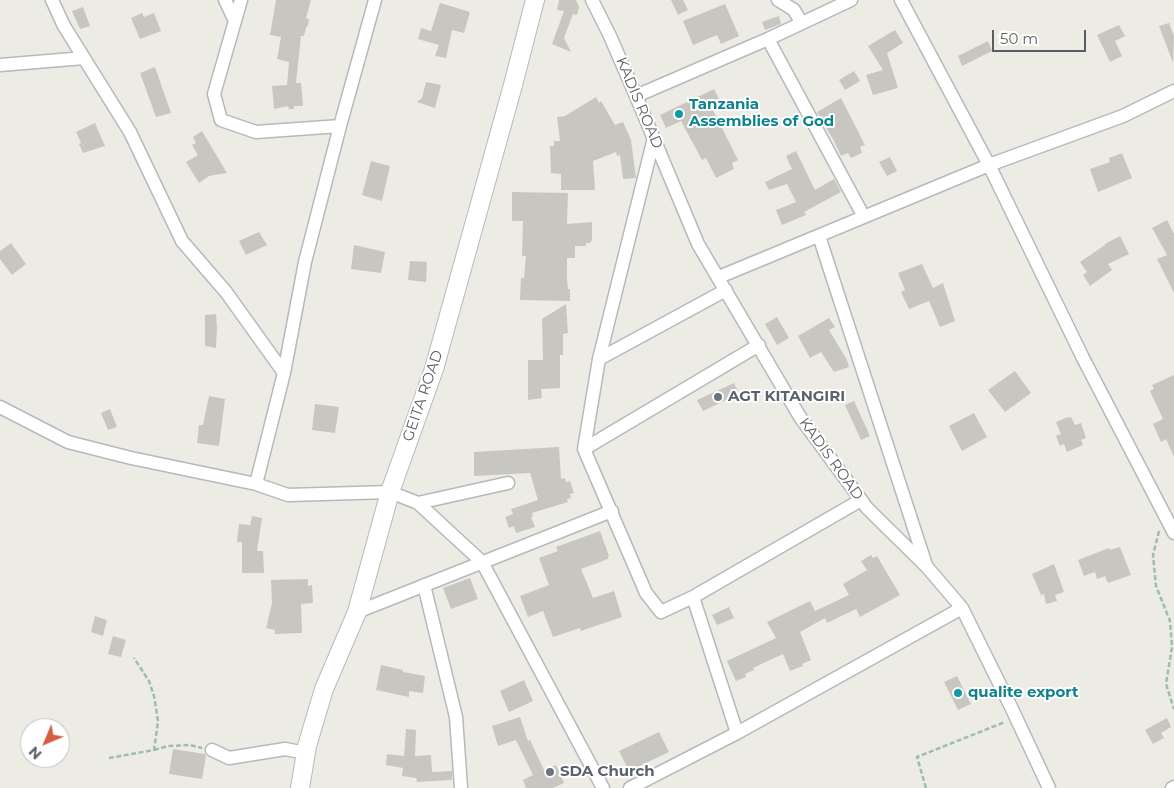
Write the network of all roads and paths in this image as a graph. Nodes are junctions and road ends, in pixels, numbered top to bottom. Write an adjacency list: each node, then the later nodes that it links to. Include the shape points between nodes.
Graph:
1 (52, 0): 13 (street)
2 (225, 0): 10 (street)
3 (241, 0): 10 (street)
4 (375, 0): 17 (street)
5 (534, 0): 31 (main road, GEITA ROAD, via 434,369)
6 (592, 0): 16 (street, KADIS ROAD)
7 (778, 0): 11 (street, via 794,10)
8 (851, 0): 11 (street)
9 (901, 0): 19 (street)
10 (235, 21): 17 (street, via 214,94 221,120 256,132)
11 (801, 22): 12 (street)
12 (768, 39): 16 (street); 20 (street)
13 (84, 58): 14 (street); 26 (street, via 130,132 182,241 226,292)
14 (0, 65)
15 (1174, 91): 19 (street, via 1123,116)
16 (636, 96): 18 (street, KADIS ROAD)
17 (340, 126): 26 (street, via 305,262)
18 (654, 138): 22 (street, KADIS ROAD, via 698,244); 25 (street)
19 (989, 165): 20 (street); 35 (street)
20 (864, 217): 21 (street)
21 (819, 236): 22 (street); 38 (street)
22 (719, 277): 23 (street, KADIS ROAD)
23 (726, 290): 24 (street, KADIS ROAD); 25 (street)
24 (758, 345): 28 (street); 32 (street, KADIS ROAD, via 800,417)
25 (599, 359): 28 (street)
26 (284, 374): 30 (street)
27 (0, 407): 30 (street, via 68,442)
28 (584, 449): 34 (street)
29 (508, 482): 33 (street)
30 (256, 484): 31 (street, via 288,495)
31 (390, 492): 33 (street); 42 (main road, GEITA ROAD)
32 (861, 500): 38 (street, KADIS ROAD); 40 (street)
33 (418, 503): 37 (street)
34 (612, 511): 37 (street); 40 (street, via 646,593 662,612)
35 (1163, 512): 36 (street); 44 (path, via 1153,555 1156,586 1170,621 1172,647 1166,684)
36 (1174, 533)
37 (482, 562): 39 (street); 53 (street)
38 (927, 567): 41 (street, KADIS ROAD)
39 (424, 585): 42 (street); 52 (street, via 456,717)
40 (693, 596): 46 (street)
41 (962, 608): 45 (street, KADIS ROAD); 46 (street)
42 (357, 612): 49 (main road, GEITA ROAD, via 324,689)
43 (134, 658): 47 (path, via 154,696 158,721)
44 (1174, 709)
45 (1016, 718): 55 (path, via 917,758); 56 (street, KADIS ROAD)
46 (737, 733): 54 (street)
47 (154, 750): 48 (path, via 190,745); 50 (path)
48 (212, 750): 49 (street, via 229,758 285,749)
49 (306, 753): 51 (main road, GEITA ROAD)
50 (109, 758)
51 (300, 788)
52 (461, 788)
53 (603, 788)
54 (630, 788)
55 (926, 788)
56 (1048, 788)

